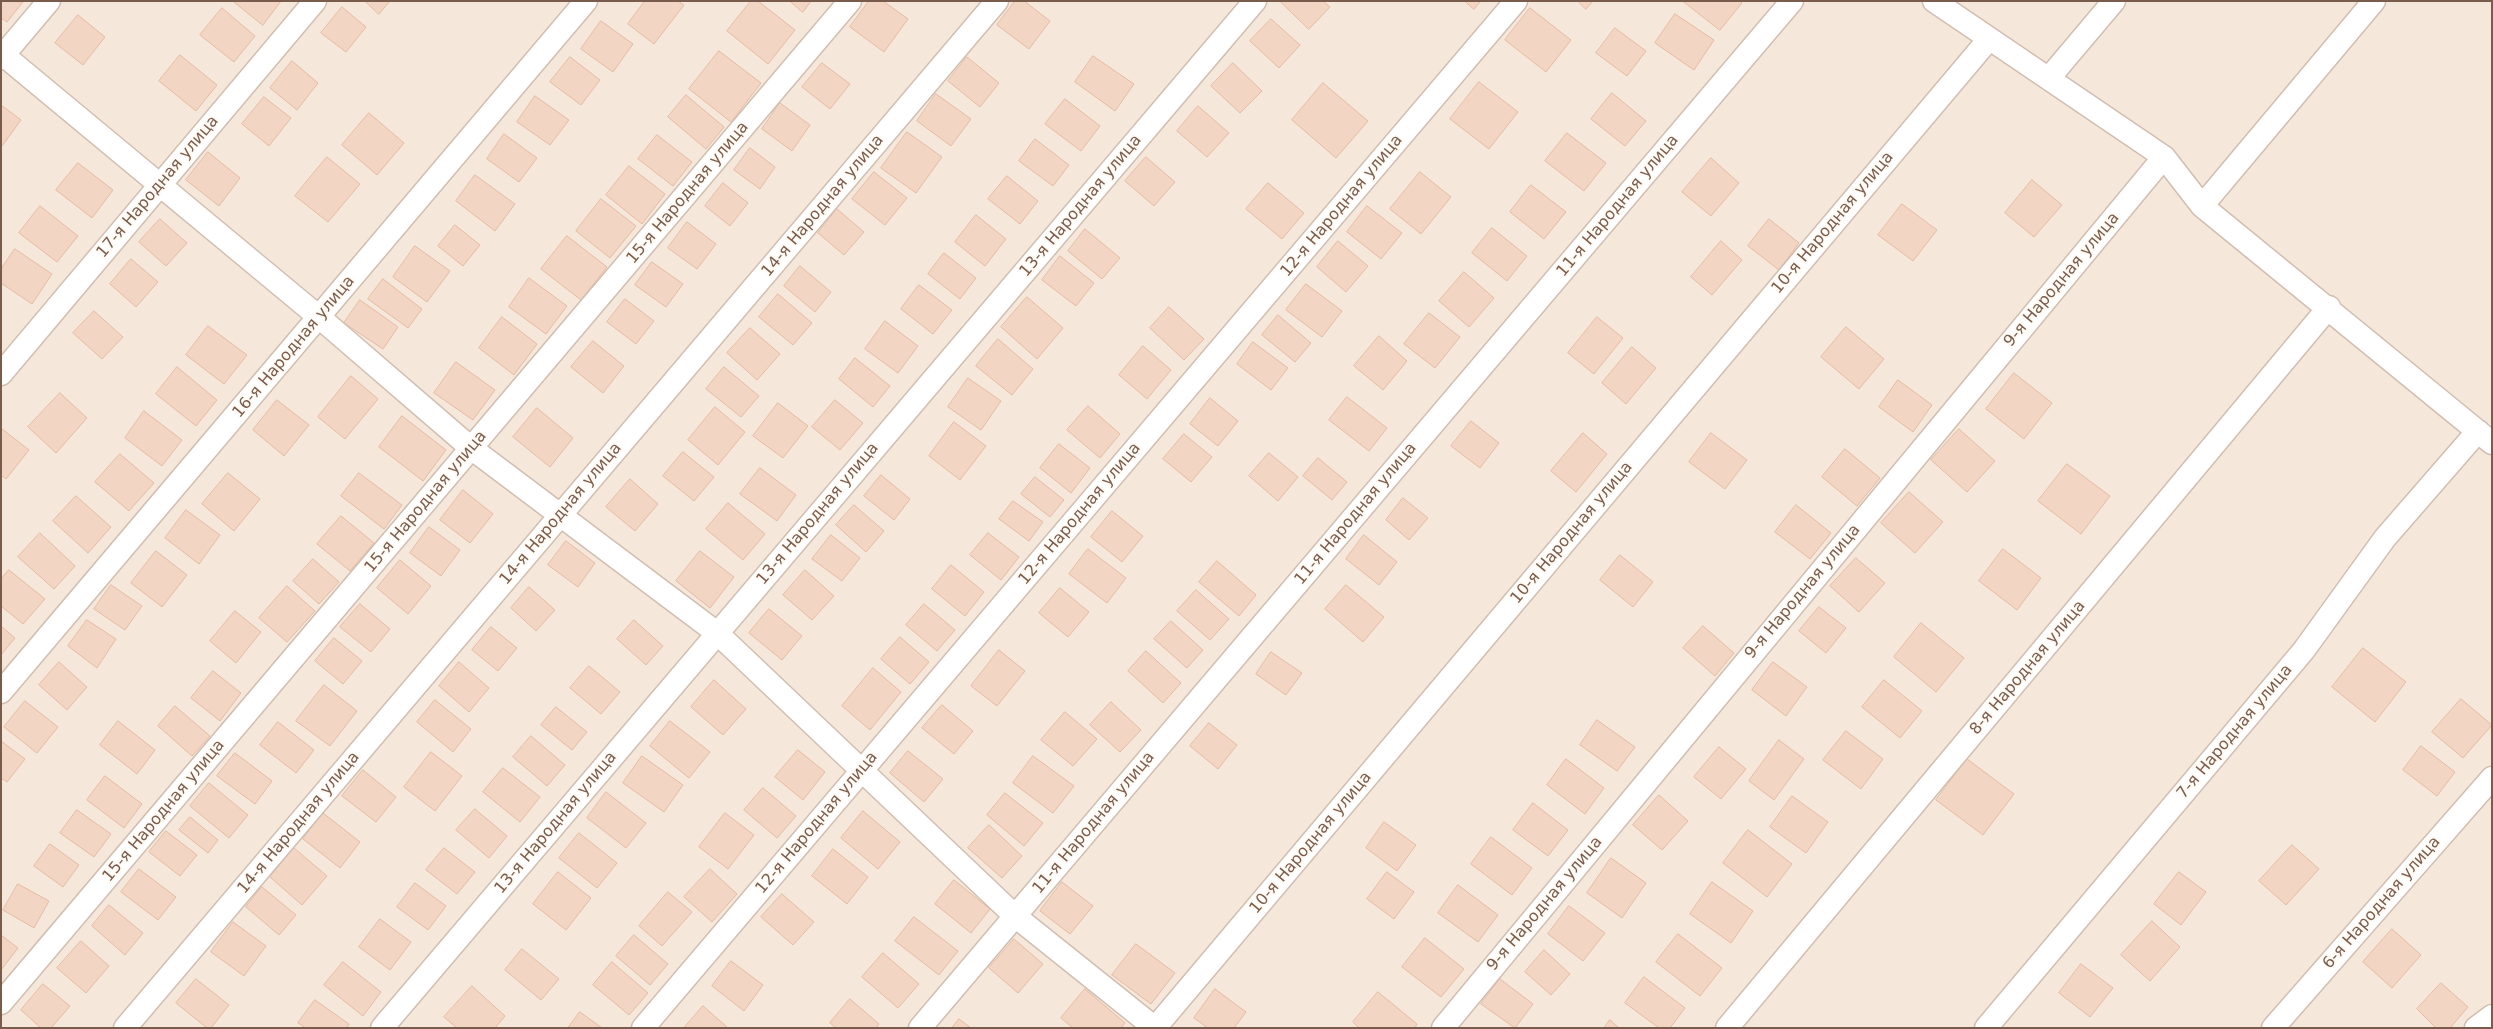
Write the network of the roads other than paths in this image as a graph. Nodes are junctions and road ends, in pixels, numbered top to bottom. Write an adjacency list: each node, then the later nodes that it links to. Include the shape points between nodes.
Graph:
1 (49, 1): 13 (street)
2 (314, 1): 16 (street, 17-я Народная улица)
3 (586, 1): 19 (street, 16-я Народная улица)
4 (850, 1): 22 (street, 15-я Народная улица)
5 (997, 1): 23 (street, 14-я Народная улица)
6 (1255, 1): 24 (street, 13-я Народная улица)
7 (1516, 1): 26 (street, 12-я Народная улица)
8 (1792, 1): 28 (street, 11-я Народная улица)
9 (1934, 1): 12 (street)
10 (2114, 1): 14 (street)
11 (2374, 1): 17 (street)
12 (1989, 38): 14 (street); 35 (street, 10-я Народная улица)
13 (2, 55): 16 (street)
14 (2049, 78): 15 (street)
15 (2164, 157): 17 (street); 36 (street, 9-я Народная улица)
16 (159, 185): 19 (street); 20 (street, 17-я Народная улица)
17 (2202, 206): 18 (street)
18 (2329, 308): 21 (street); 37 (street, 8-я Народная улица)
19 (319, 317): 22 (street); 25 (street, 16-я Народная улица)
20 (1, 374)
21 (2485, 437): 38 (street, 7-я Народная улица, via 2385,538 2304,650)
22 (472, 448): 23 (street); 29 (street, 15-я Народная улица)
23 (560, 516): 24 (street); 31 (street, 14-я Народная улица)
24 (717, 633): 26 (street); 32 (street, 13-я Народная улица)
25 (1, 692)
26 (862, 771): 28 (street); 33 (street, 12-я Народная улица)
27 (2492, 778): 39 (street, 6-я Народная улица)
28 (1015, 916): 34 (street, 11-я Народная улица); 35 (street)
29 (1, 1003)
30 (2492, 1016): 40 (street)
31 (126, 1028)
32 (382, 1028)
33 (643, 1028)
34 (920, 1028)
35 (1155, 1028)
36 (1443, 1028)
37 (1727, 1028)
38 (1986, 1028)
39 (2273, 1028)
40 (2476, 1028)

